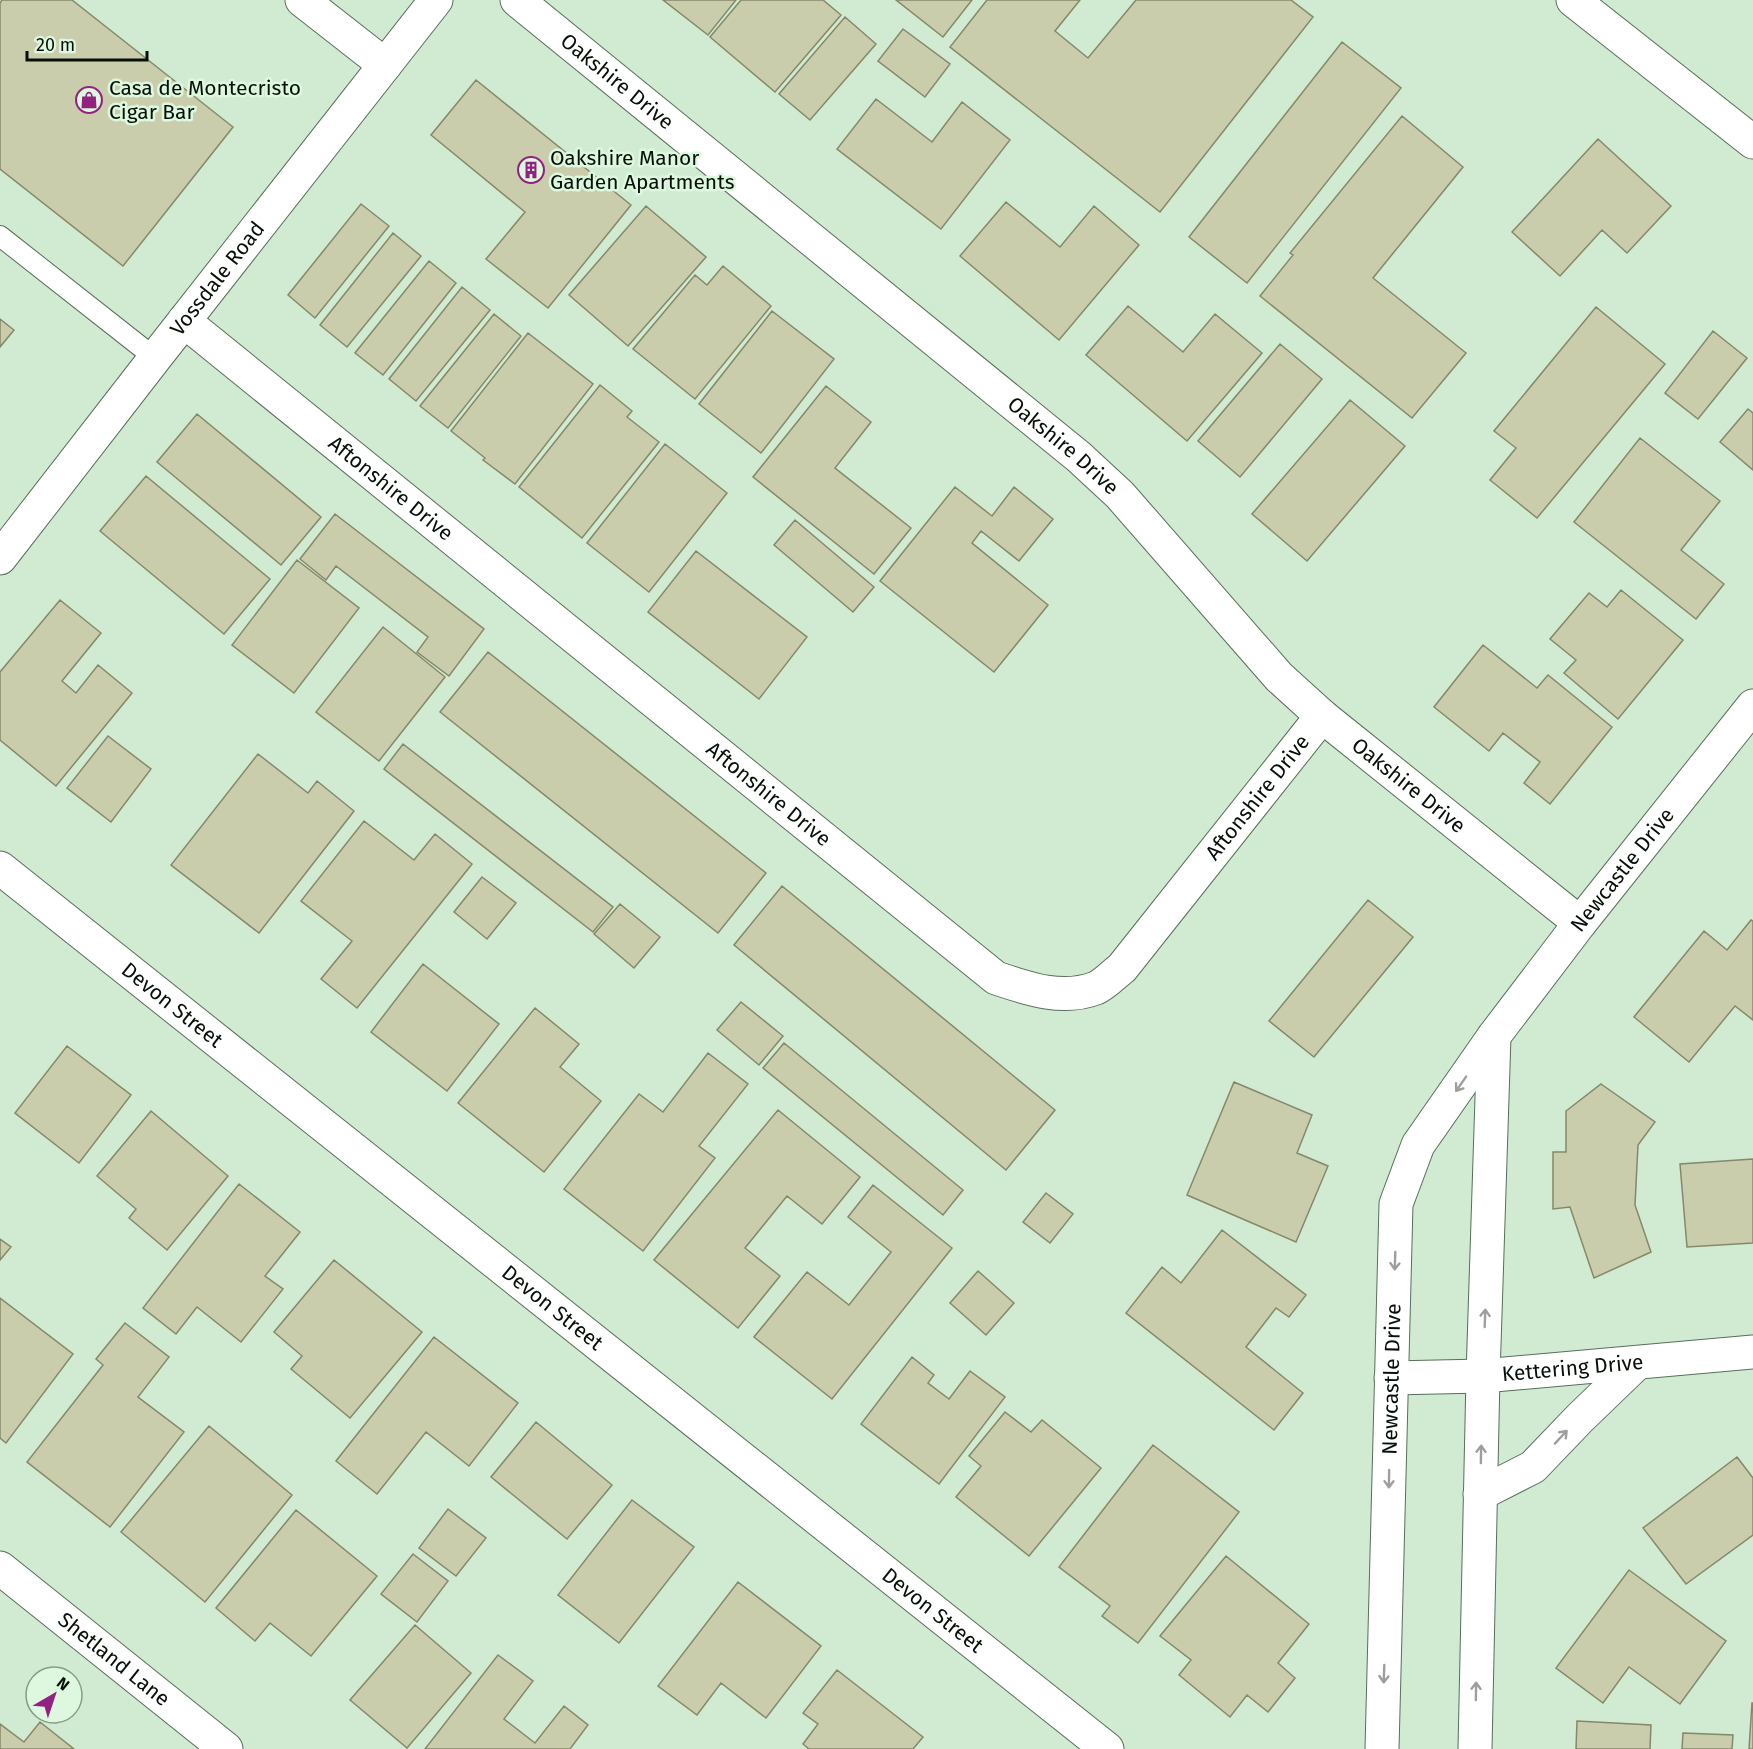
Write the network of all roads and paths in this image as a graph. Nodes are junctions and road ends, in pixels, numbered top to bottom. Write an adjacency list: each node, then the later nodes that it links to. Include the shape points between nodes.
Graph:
1 (302, 0): 5 (street)
2 (436, 0): 5 (street, Vossdale Road)
3 (517, 0): 12 (street, Oakshire Drive, via 1079,457 1120,495 1279,677)
4 (1573, 0): 6 (street)
5 (385, 65): 8 (street, Vossdale Road)
6 (1753, 142)
7 (0, 236): 9 (lane)
8 (184, 321): 9 (street, Vossdale Road); 12 (street, Aftonshire Drive, via 996,978 1035,991 1070,994 1098,987 1122,968)
9 (155, 358): 10 (street, Vossdale Road)
10 (0, 558)
11 (1753, 706): 14 (street, Newcastle Drive)
12 (1322, 716): 14 (street, Oakshire Drive)
13 (0, 868): 23 (street, Devon Street)
14 (1580, 923): 15 (street, Newcastle Drive)
15 (1494, 1035): 18 (street, one-way to 15); 19 (street, Newcastle Drive, one-way to 19, via 1418,1145 1396,1204)
16 (1753, 1352): 17 (street, Kettering Drive)
17 (1636, 1364): 18 (street, Kettering Drive); 20 (street, one-way to 17, via 1533,1467)
18 (1483, 1377): 19 (street, Kettering Drive); 20 (street, one-way to 18)
19 (1392, 1378): 24 (street, Newcastle Drive, one-way to 24)
20 (1480, 1494): 25 (street, one-way to 20)
21 (0, 1568): 22 (street, Shetland Lane)
22 (226, 1749)
23 (1107, 1749)
24 (1382, 1749)
25 (1475, 1749)

